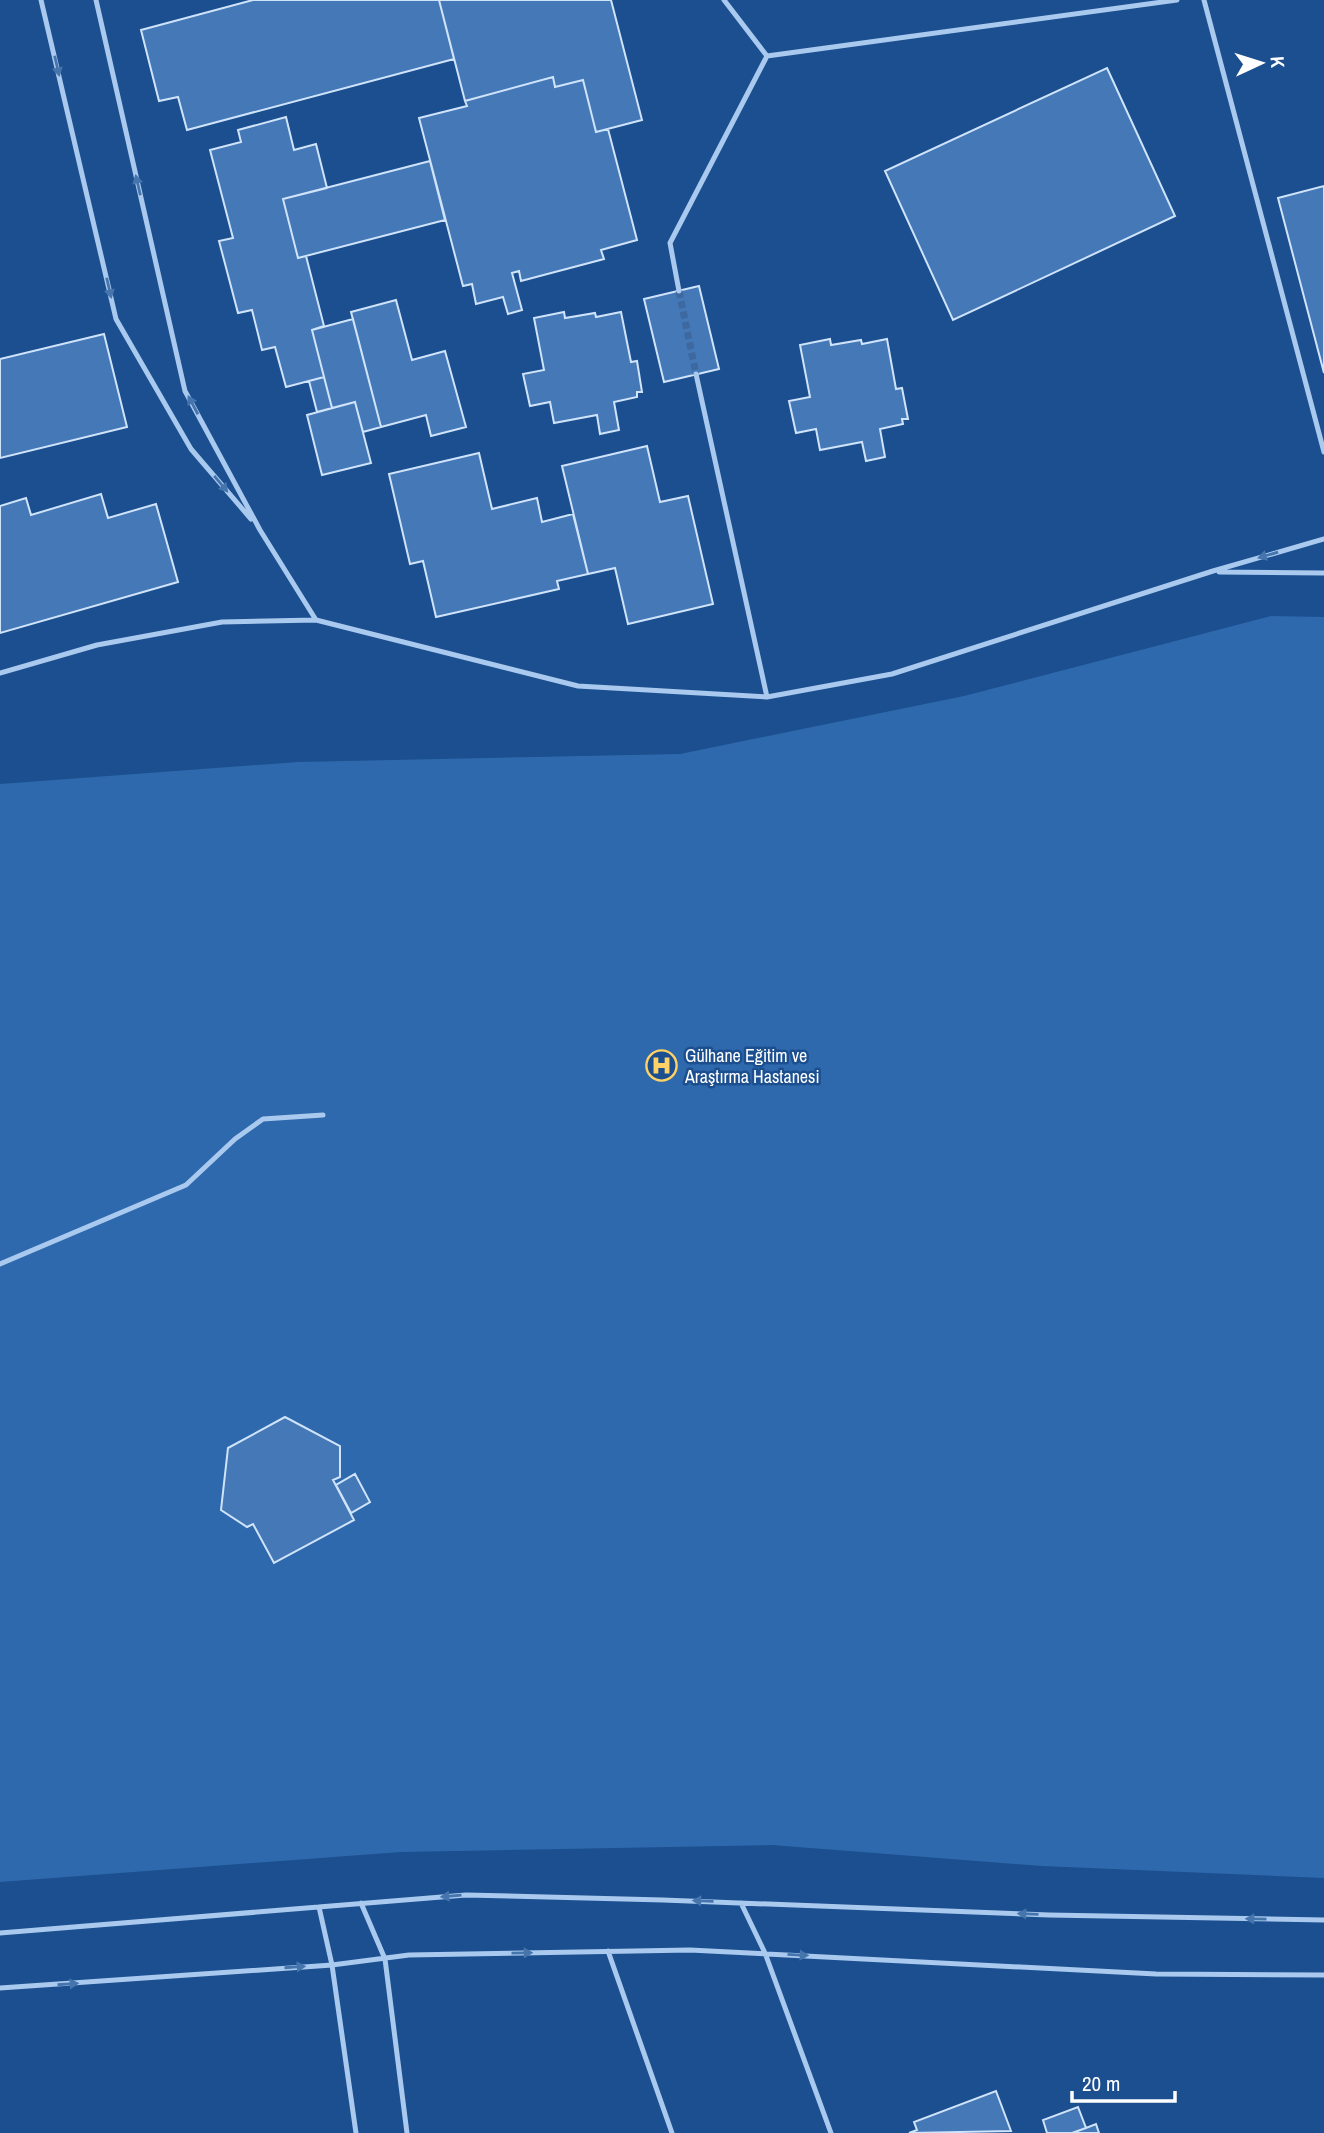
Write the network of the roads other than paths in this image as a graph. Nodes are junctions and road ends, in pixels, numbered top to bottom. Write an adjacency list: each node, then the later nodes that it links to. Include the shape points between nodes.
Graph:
1 (41, 0): 10 (lane, one-way to 10, via 116,319 191,449)
2 (96, 0): 10 (lane, one-way to 2, via 185,391)
3 (724, 0): 6 (lane)
4 (1177, 0): 6 (lane)
5 (1204, 0): 9 (lane)
6 (767, 56): 7 (lane, via 670,243)
7 (678, 291)
8 (696, 374): 16 (lane)
9 (1324, 452)
10 (260, 530): 14 (lane)
11 (1324, 539): 12 (lane, one-way to 12)
12 (1213, 572): 13 (lane); 16 (lane, via 892,674)
13 (1324, 573)
14 (316, 620): 15 (lane, via 222,622 97,645); 16 (lane, via 578,687)
15 (0, 673)
16 (767, 697)
17 (323, 1115): 18 (lane, via 263,1119 186,1185)
18 (0, 1264)
19 (361, 1903): 20 (lane, one-way to 19, via 466,1895); 21 (lane); 26 (lane)
20 (741, 1903): 22 (lane, one-way to 20); 25 (lane)
21 (319, 1907): 23 (lane); 27 (lane)
22 (1324, 1920)
23 (0, 1933)
24 (608, 1951): 25 (lane); 26 (lane, one-way to 24); 32 (lane)
25 (765, 1953): 28 (lane, one-way to 28, via 1156,1974); 33 (lane)
26 (384, 1959): 27 (lane); 31 (lane)
27 (332, 1965): 29 (lane, one-way to 27); 30 (lane)
28 (1324, 1975)
29 (0, 1988)
30 (356, 2133)
31 (407, 2133)
32 (672, 2133)
33 (831, 2133)

